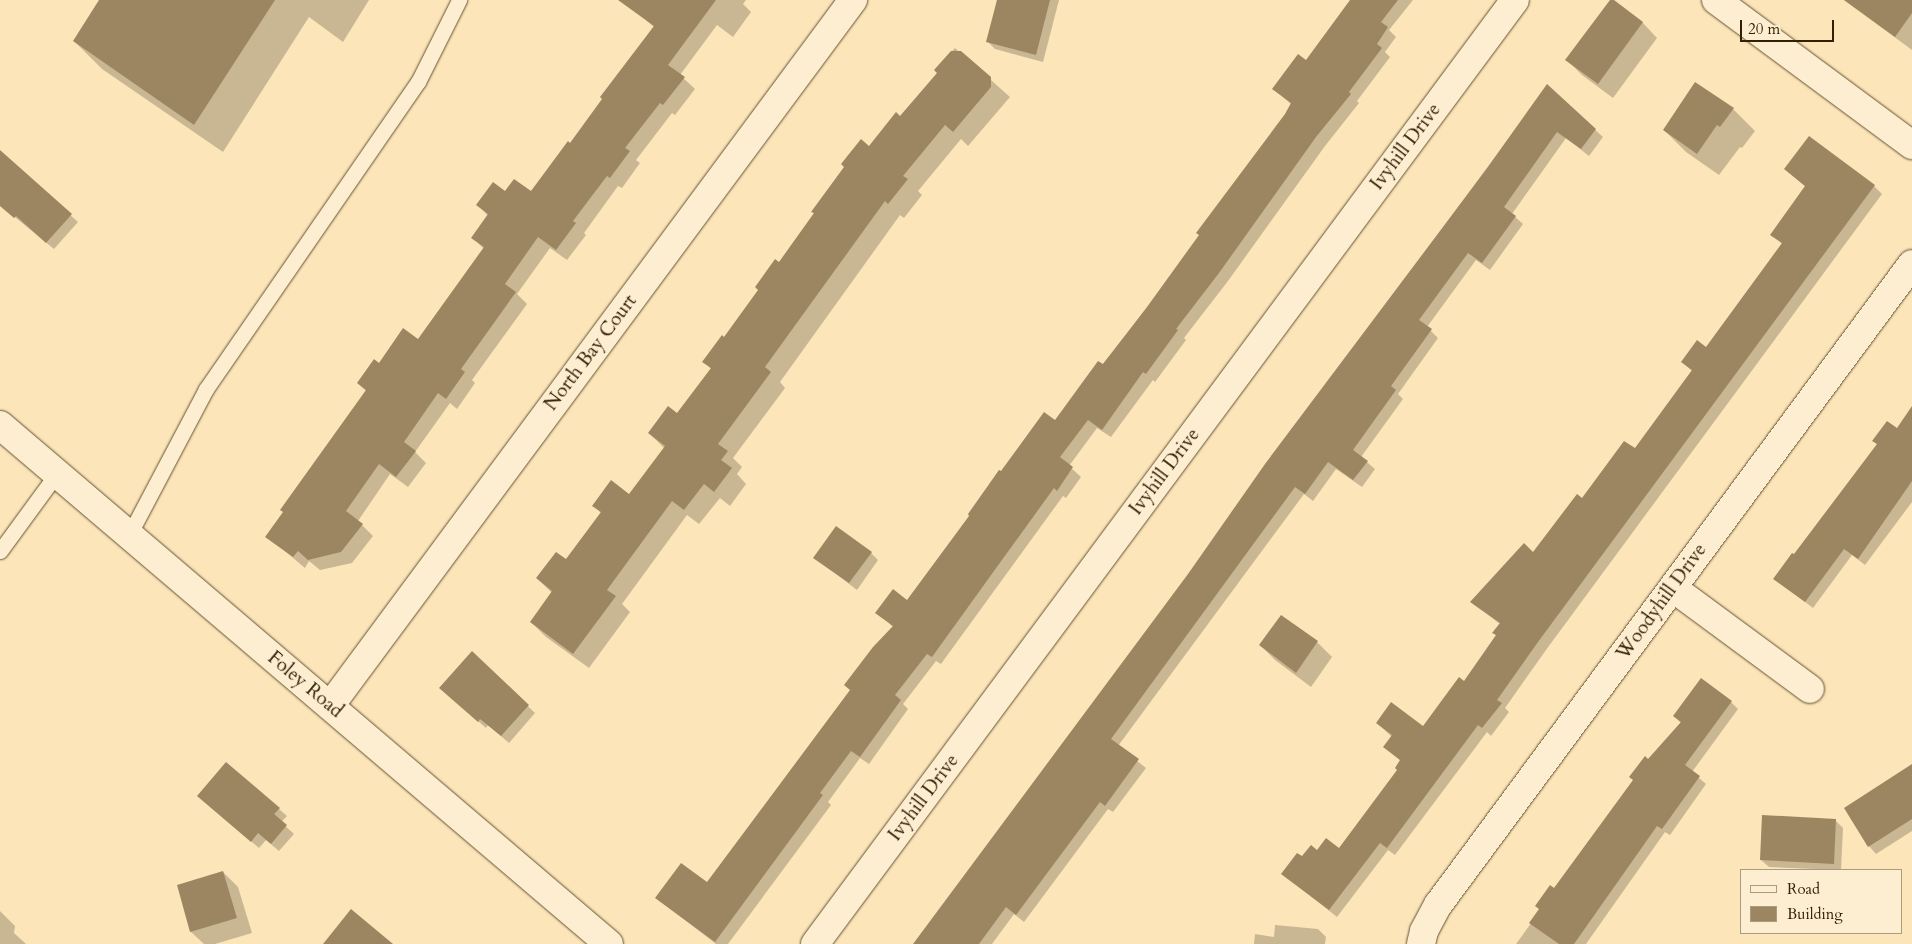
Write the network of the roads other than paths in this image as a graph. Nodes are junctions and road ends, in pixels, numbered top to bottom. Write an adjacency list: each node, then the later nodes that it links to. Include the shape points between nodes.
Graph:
1 (459, 0): 9 (lane, via 418,82 206,389)
2 (853, 0): 13 (street, North Bay Court)
3 (1515, 0): 15 (street, Ivyhill Drive)
4 (1716, 0): 5 (street)
5 (1912, 145)
6 (1912, 264): 11 (street, Woodyhill Drive)
7 (0, 425): 8 (street, Foley Road)
8 (57, 473): 9 (street, Foley Road); 10 (lane)
9 (129, 535): 13 (street, Foley Road)
10 (0, 551)
11 (1673, 588): 12 (street); 16 (street, Woodyhill Drive, via 1438,905)
12 (1810, 689)
13 (330, 706): 14 (street, Foley Road)
14 (609, 944)
15 (815, 944)
16 (1421, 944)

